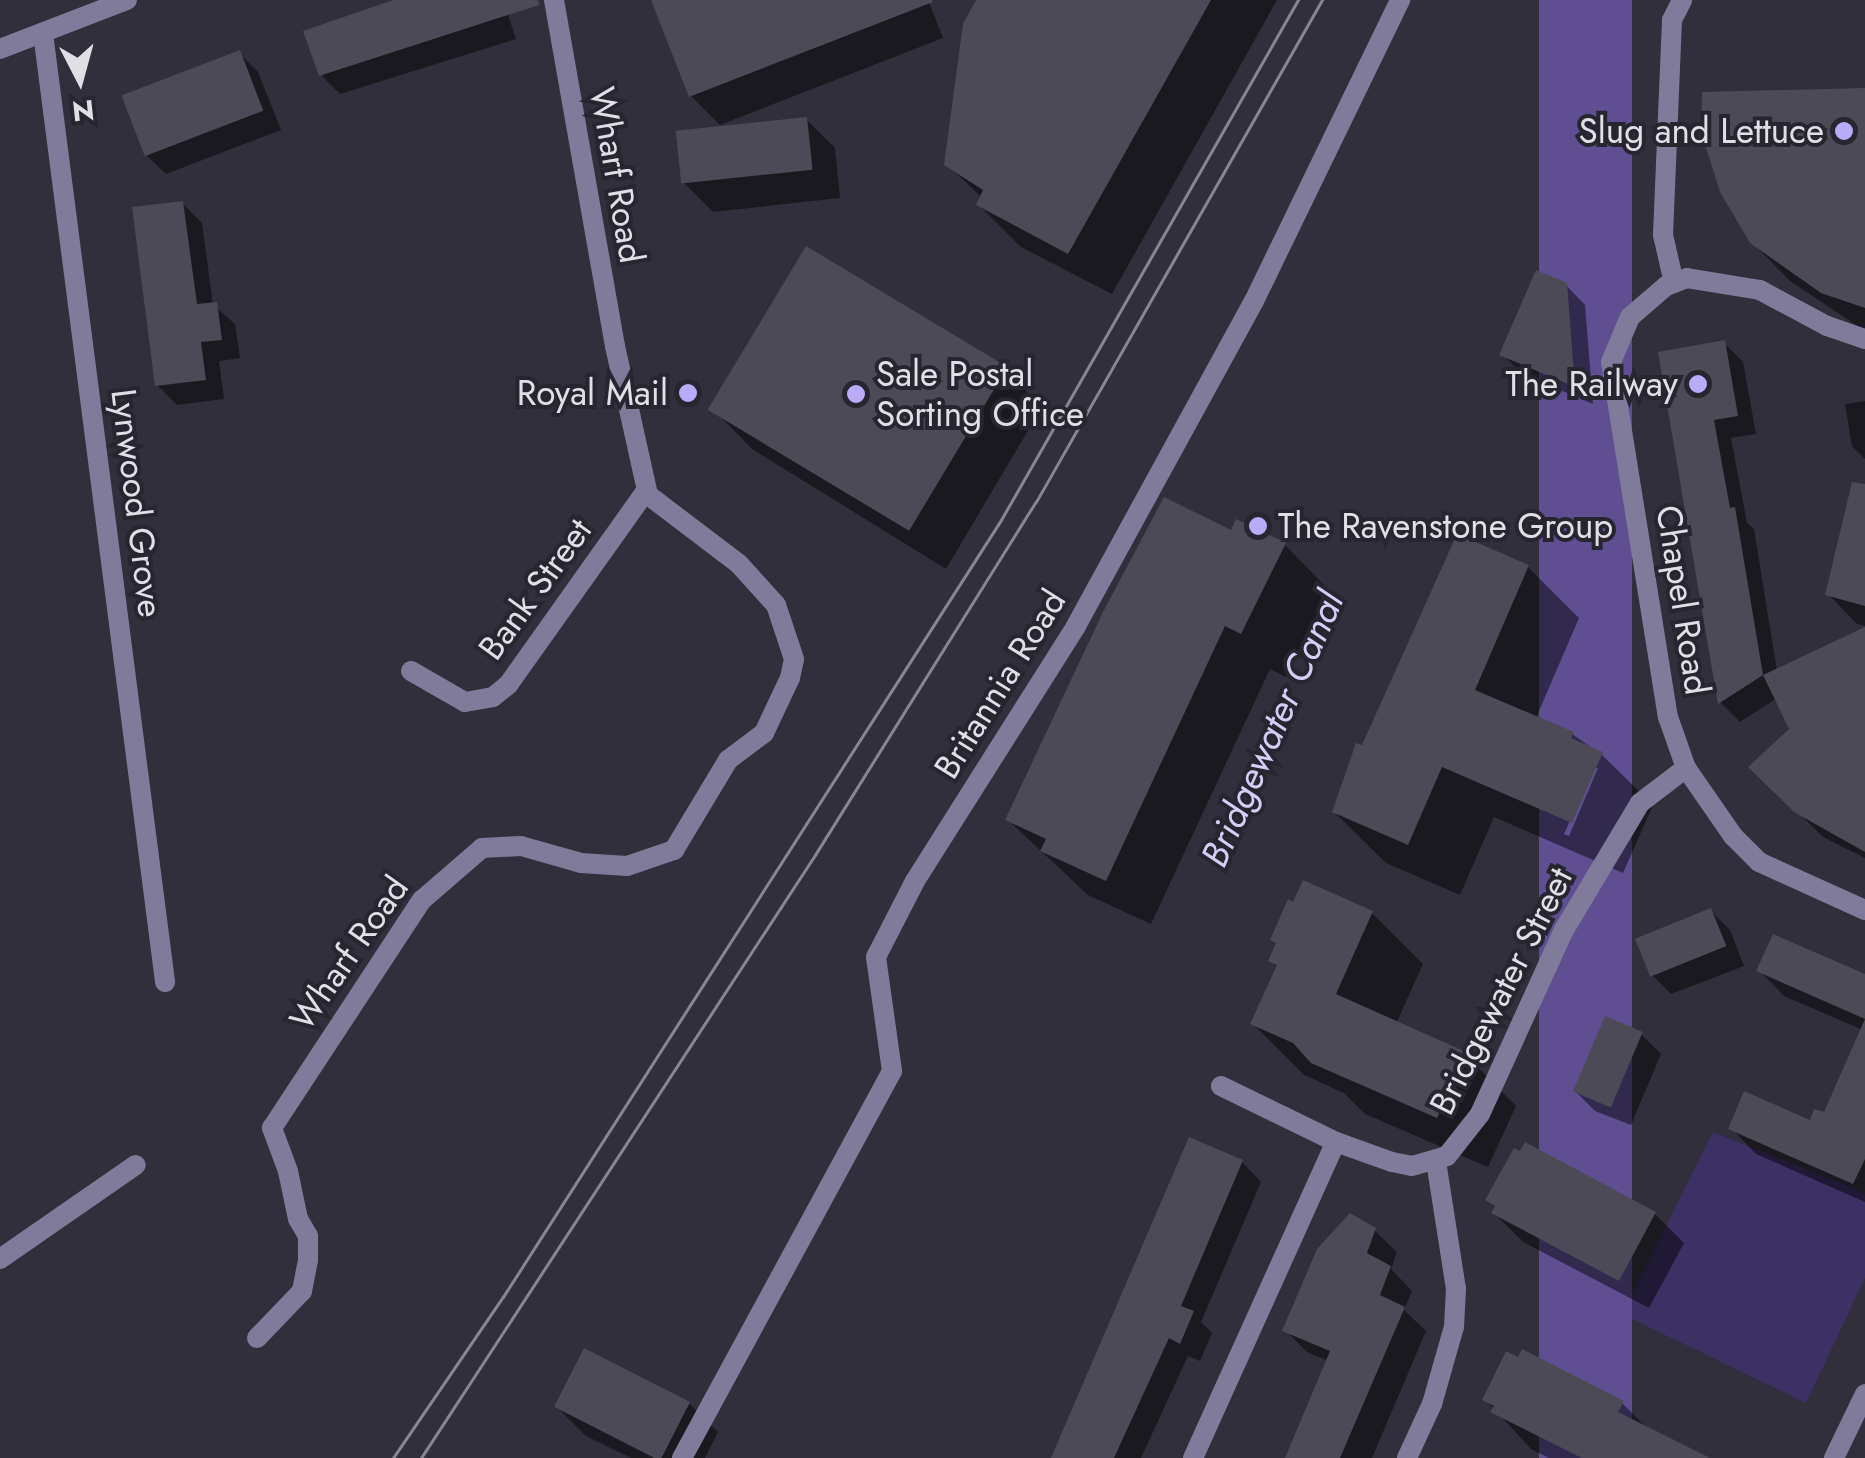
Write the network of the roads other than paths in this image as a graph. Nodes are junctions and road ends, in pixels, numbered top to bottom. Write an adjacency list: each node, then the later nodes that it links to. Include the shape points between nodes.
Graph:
1 (126, 0): 5 (street)
2 (554, 0): 9 (street, Wharf Road)
3 (1400, 0): 21 (street, Britannia Road, via 1254,301 1076,626 915,881 876,956 892,1071)
4 (1682, 0): 7 (street, via 1672,20 1663,235)
5 (43, 33): 6 (street); 13 (street, Lynwood Grove)
6 (0, 49)
7 (1674, 283): 8 (street, via 1724,281 1760,290); 11 (street, Chapel Road, via 1630,317 1611,362 1668,717)
8 (1865, 339)
9 (646, 490): 10 (street, Bank Street, via 493,697 465,702); 19 (street, Wharf Road, via 739,564 776,605 794,659 790,678 764,733 728,760 674,850 628,866 581,863 522,846 482,848 422,900 272,1128 308,1236 308,1260 302,1291)
10 (411, 671)
11 (1686, 768): 12 (street, Chapel Road, via 1759,862); 16 (street, Bridgewater Street, via 1640,803 1564,930 1480,1114)
12 (1865, 910)
13 (166, 982)
14 (1221, 1086): 15 (street, Bridgewater Street)
15 (1336, 1142): 16 (street, Bridgewater Street, via 1412,1166); 22 (street)
16 (1436, 1161): 23 (street, via 1456,1289 1454,1326 1430,1409)
17 (136, 1165): 18 (street)
18 (0, 1259)
19 (257, 1338)
20 (1865, 1394): 24 (street)
21 (682, 1458)
22 (1193, 1458)
23 (1407, 1458)
24 (1834, 1458)

